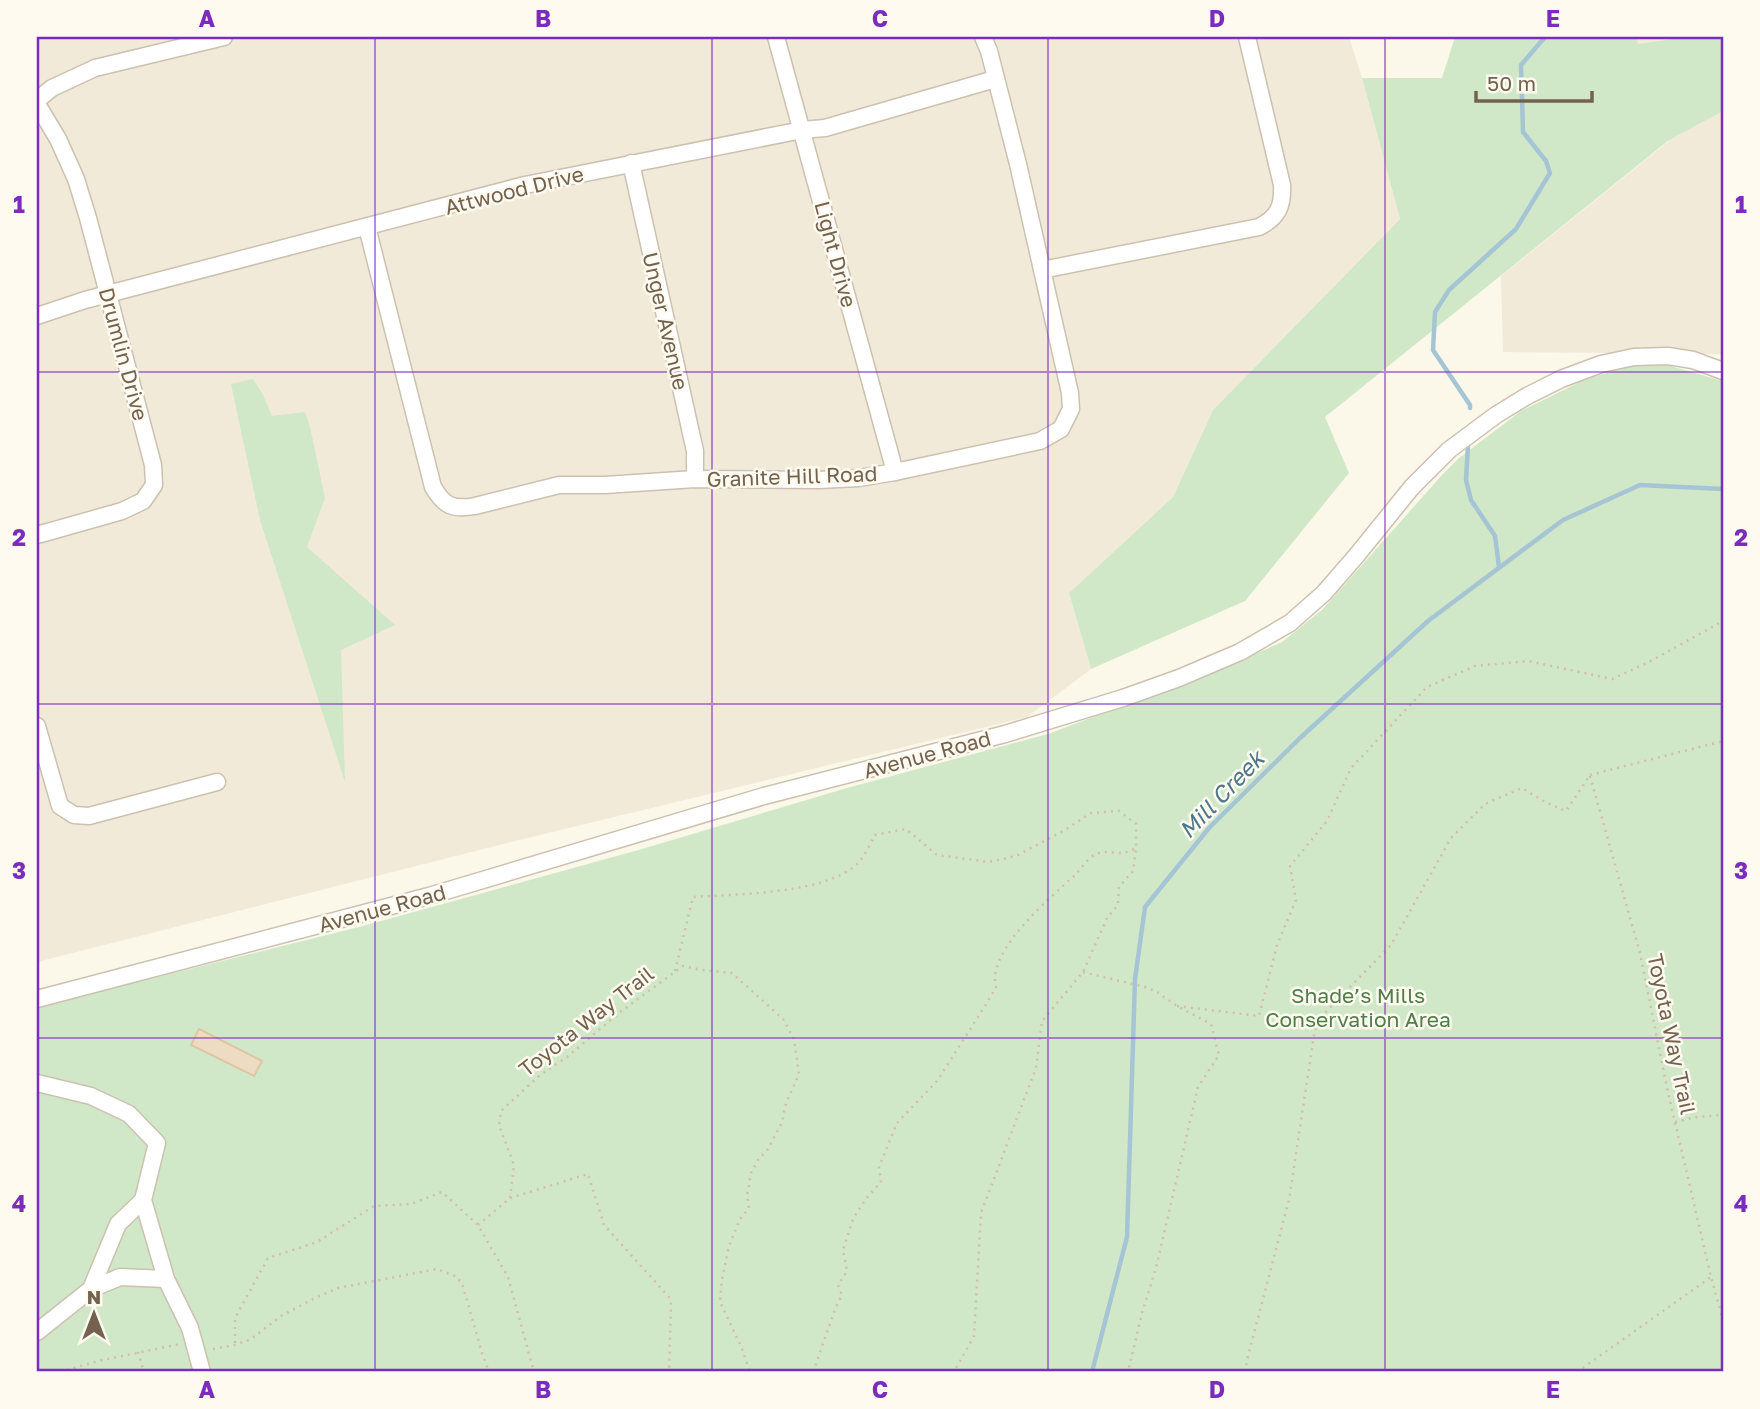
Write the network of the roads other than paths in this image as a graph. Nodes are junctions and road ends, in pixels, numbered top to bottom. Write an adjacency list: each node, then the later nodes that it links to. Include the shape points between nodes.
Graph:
1 (224, 37): 6 (street, via 95,68 52,88)
2 (776, 37): 7 (street, Light Drive)
3 (983, 37): 5 (street, Granite Hill Road)
4 (1247, 37): 10 (street, via 1282,185 1279,210 1270,221 1259,227)
5 (995, 79): 7 (street, Attwood Drive, via 825,128); 10 (street, Granite Hill Road)
6 (37, 102): 11 (street, Drumlin Drive, via 76,178)
7 (802, 130): 8 (street, Attwood Drive); 14 (street, Light Drive)
8 (631, 163): 9 (street, Attwood Drive, via 525,185); 15 (street, Unger Avenue, via 695,451)
9 (367, 227): 11 (street, Attwood Drive); 15 (street, Granite Hill Road, via 439,499 462,508 559,485)
10 (1042, 270): 14 (street, Granite Hill Road, via 1070,393 1070,409 1061,429 1040,441)
11 (108, 295): 12 (street, Attwood Drive); 16 (street, Drumlin Drive, via 153,465 154,485 143,501 122,511)
12 (37, 316)
13 (1723, 371): 19 (street, Avenue Road, via 1668,356 1634,357 1601,364 1527,396 1449,450 1412,487 1324,593 1290,623 1240,652 1179,678 1005,734 764,796 429,896)
14 (895, 472): 15 (street, Granite Hill Road, via 819,480)
15 (695, 479)
16 (37, 535)
17 (37, 726): 18 (street, via 60,806 74,815 89,816)
18 (217, 782)
19 (37, 999)
20 (39, 1086): 21 (street, via 91,1096 129,1114 157,1143)
21 (142, 1200): 22 (street); 23 (street, via 118,1224)
22 (166, 1279): 23 (street, via 120,1277); 25 (street, via 190,1328)
23 (91, 1289): 24 (street)
24 (37, 1332)
25 (202, 1372)

